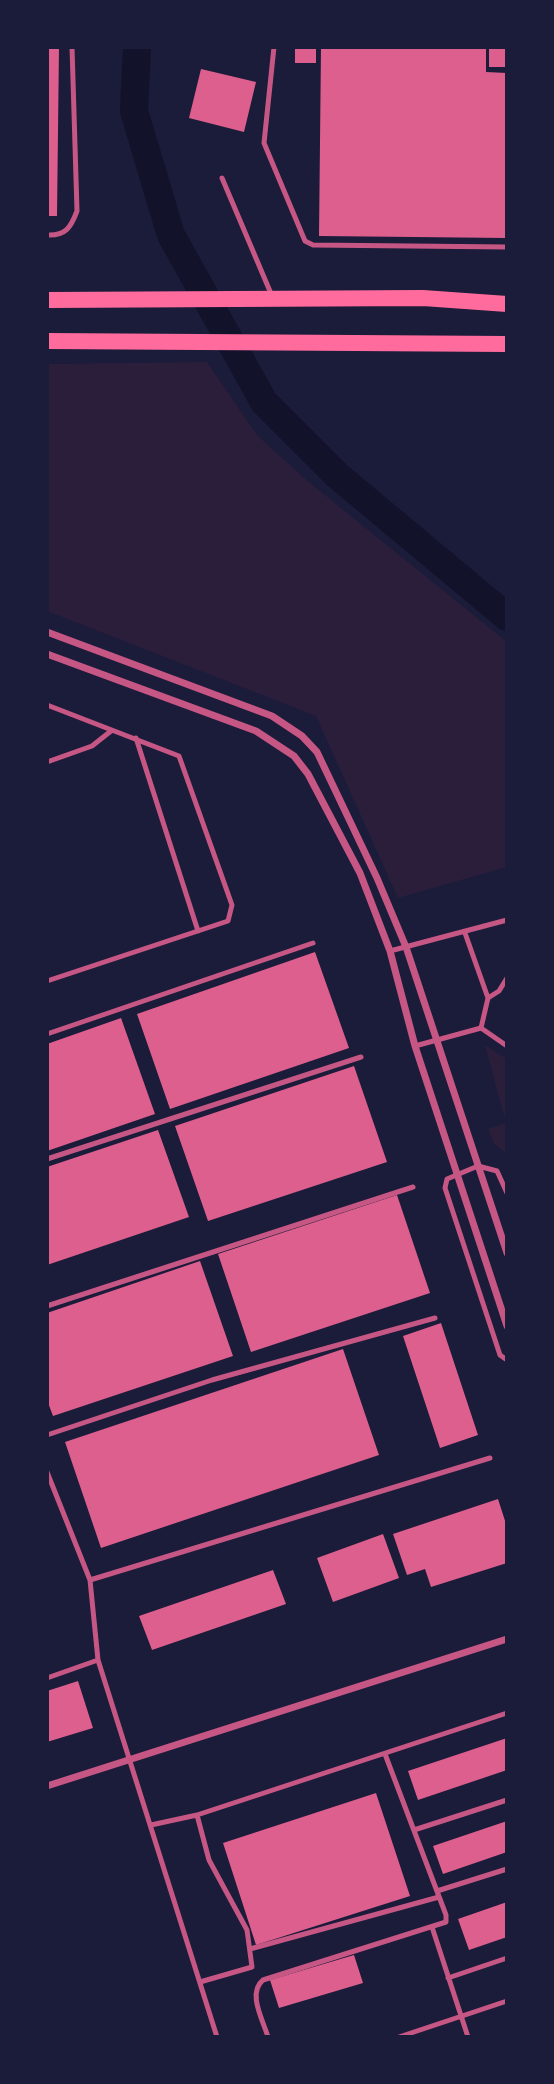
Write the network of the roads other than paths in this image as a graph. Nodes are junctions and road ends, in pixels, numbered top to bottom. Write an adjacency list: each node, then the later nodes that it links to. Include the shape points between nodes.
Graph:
1 (72, 47): 4 (lane, via 77,211 71,227 59,235)
2 (274, 47): 5 (lane, via 264,143 305,241 313,245)
3 (222, 178): 6 (lane)
4 (47, 235)
5 (507, 247)
6 (267, 299): 7 (main road); 8 (main road, via 423,298)
7 (47, 300)
8 (507, 304)
9 (47, 341): 10 (main road)
10 (507, 344)
11 (47, 632): 21 (street, via 249,706 302,736 317,752 357,833)
12 (47, 654): 22 (street, via 257,731 294,756 360,873)
13 (47, 705): 14 (lane)
14 (111, 731): 15 (lane); 16 (lane, via 92,746)
15 (136, 738): 18 (lane); 18 (lane, via 179,756 232,905 228,921)
16 (47, 762)
17 (507, 920): 19 (lane)
18 (198, 931): 24 (lane)
19 (465, 933): 21 (lane); 25 (lane)
20 (313, 943): 27 (lane)
21 (406, 947): 22 (lane); 28 (street)
22 (390, 951): 29 (street)
23 (507, 978): 25 (lane)
24 (47, 981)
25 (488, 998): 26 (lane)
26 (481, 1028): 28 (lane); 30 (lane)
27 (47, 1034)
28 (436, 1040): 29 (lane); 33 (street)
29 (415, 1046): 34 (street)
30 (507, 1046)
31 (361, 1057): 32 (lane)
32 (47, 1159)
33 (478, 1166): 34 (lane); 36 (lane, via 497,1171); 37 (street)
34 (456, 1173): 40 (street); 41 (lane, via 444,1188 500,1355)
35 (414, 1187): 38 (lane)
36 (507, 1193)
37 (507, 1253)
38 (47, 1306)
39 (435, 1318): 42 (lane, via 212,1380)
40 (507, 1326)
41 (507, 1360)
42 (47, 1435)
43 (490, 1458): 45 (lane)
44 (47, 1472): 45 (lane)
45 (90, 1580): 47 (lane)
46 (507, 1639): 51 (street)
47 (98, 1660): 48 (lane); 51 (lane)
48 (47, 1678)
49 (507, 1713): 50 (lane)
50 (385, 1754): 54 (lane); 56 (lane)
51 (130, 1758): 52 (street); 55 (lane)
52 (47, 1786)
53 (507, 1800): 56 (lane)
54 (197, 1815): 55 (lane); 60 (lane, via 209,1860 247,1930)
55 (151, 1825): 63 (lane)
56 (414, 1830): 58 (lane)
57 (507, 1869): 58 (lane)
58 (438, 1894): 59 (lane, via 446,1922); 60 (lane)
59 (432, 1927): 62 (lane); 67 (lane, via 263,1980 255,1997)
60 (250, 1949): 63 (lane, via 252,1967)
61 (507, 1958): 62 (lane)
62 (448, 1978): 65 (lane)
63 (200, 1982): 66 (lane)
64 (507, 2001): 65 (lane)
65 (461, 2017): 68 (lane); 69 (lane)
66 (217, 2037)
67 (268, 2037)
68 (399, 2037)
69 (468, 2037)

